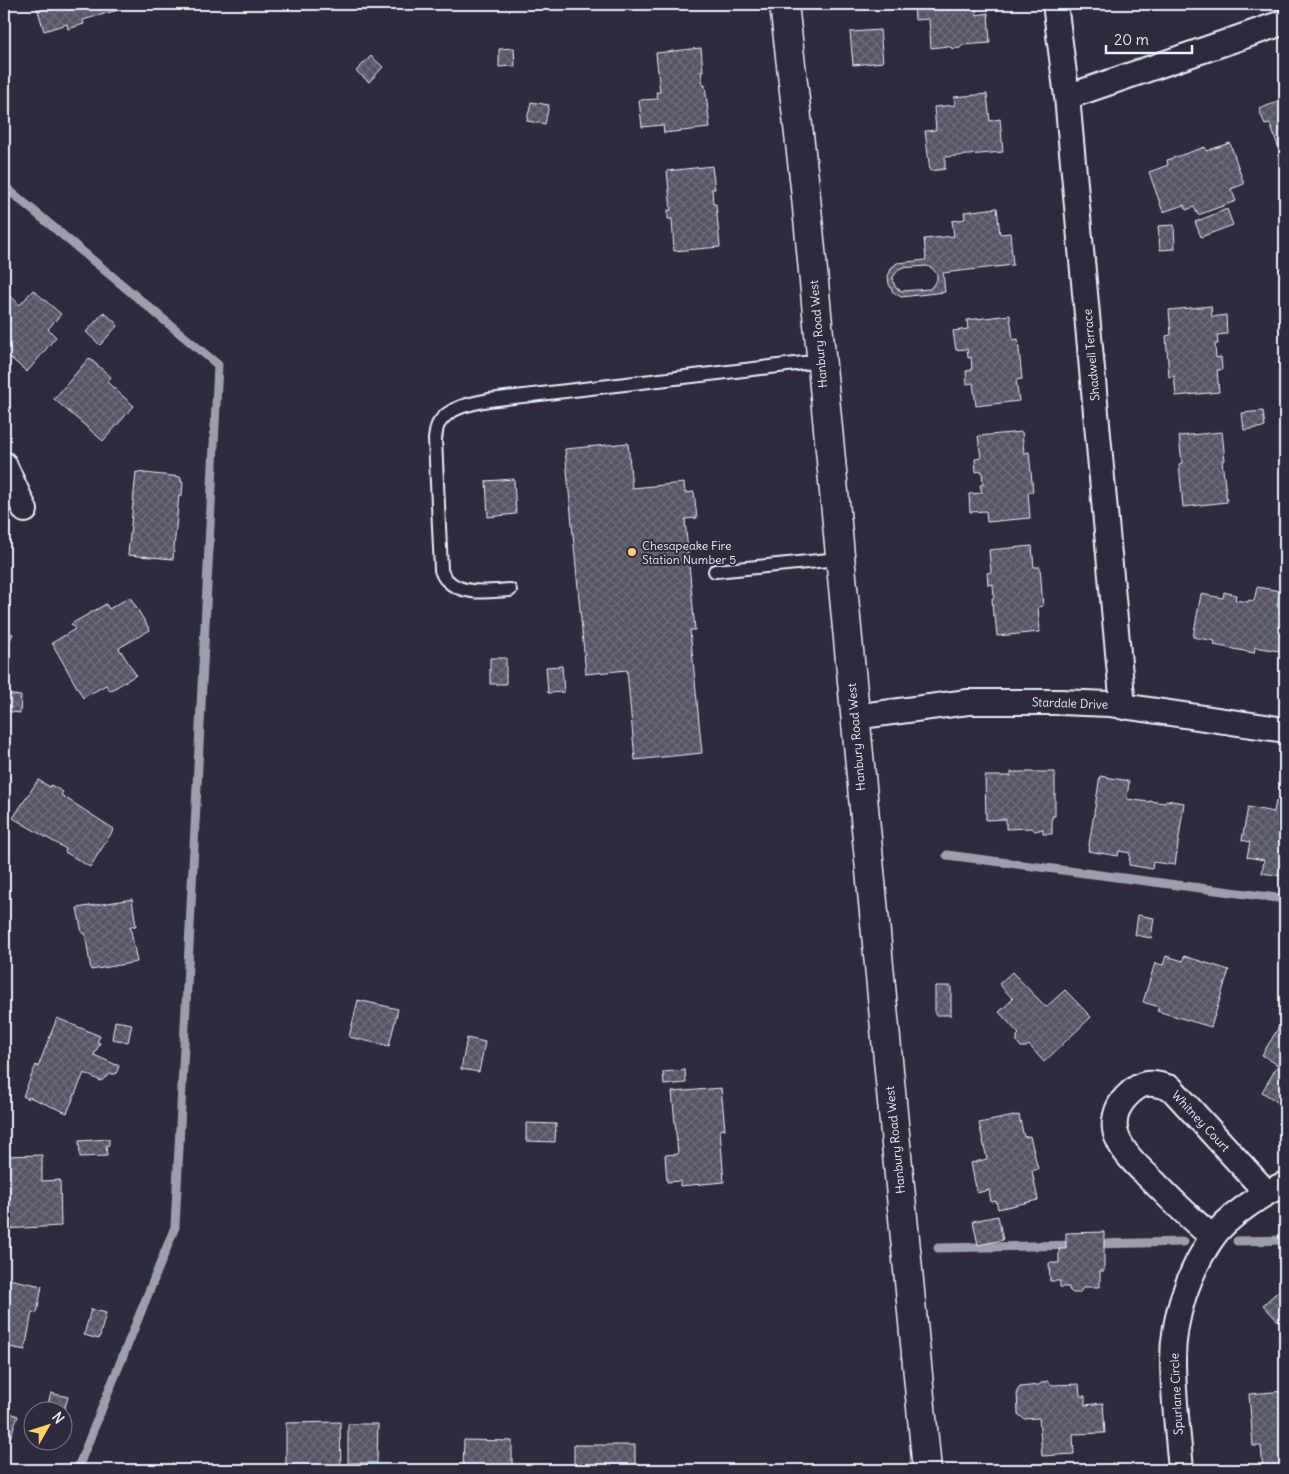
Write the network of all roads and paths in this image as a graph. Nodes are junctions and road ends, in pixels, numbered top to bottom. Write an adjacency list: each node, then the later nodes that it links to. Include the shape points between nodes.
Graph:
1 (784, 4): 5 (main road, Hanbury Road West)
2 (1056, 4): 4 (street, Shadwell Terrace)
3 (1285, 22): 4 (street)
4 (1067, 97): 11 (street, Shadwell Terrace)
5 (821, 361): 8 (main road, Hanbury Road West); 10 (lane, via 489,400 464,406 447,415 438,424 435,439 440,570 447,581 460,588 476,592)
6 (4, 464): 7 (street)
7 (25, 510)
8 (839, 559): 9 (lane); 12 (main road, Hanbury Road West)
9 (715, 571)
10 (510, 590)
11 (1123, 707): 12 (street, Stardale Drive, via 1060,702 968,702); 13 (street, Stardale Drive)
12 (854, 717): 16 (main road, Hanbury Road West)
13 (1285, 730)
14 (1276, 1189): 15 (street, Spurlane Circle, via 1239,1212); 15 (street, Whitney Court, via 1171,1088 1152,1083 1135,1088 1121,1102 1115,1119 1117,1138 1132,1160)
15 (1213, 1237): 17 (street, Spurlane Circle, via 1194,1270 1176,1329 1173,1359)
16 (927, 1470)
17 (1181, 1470)

